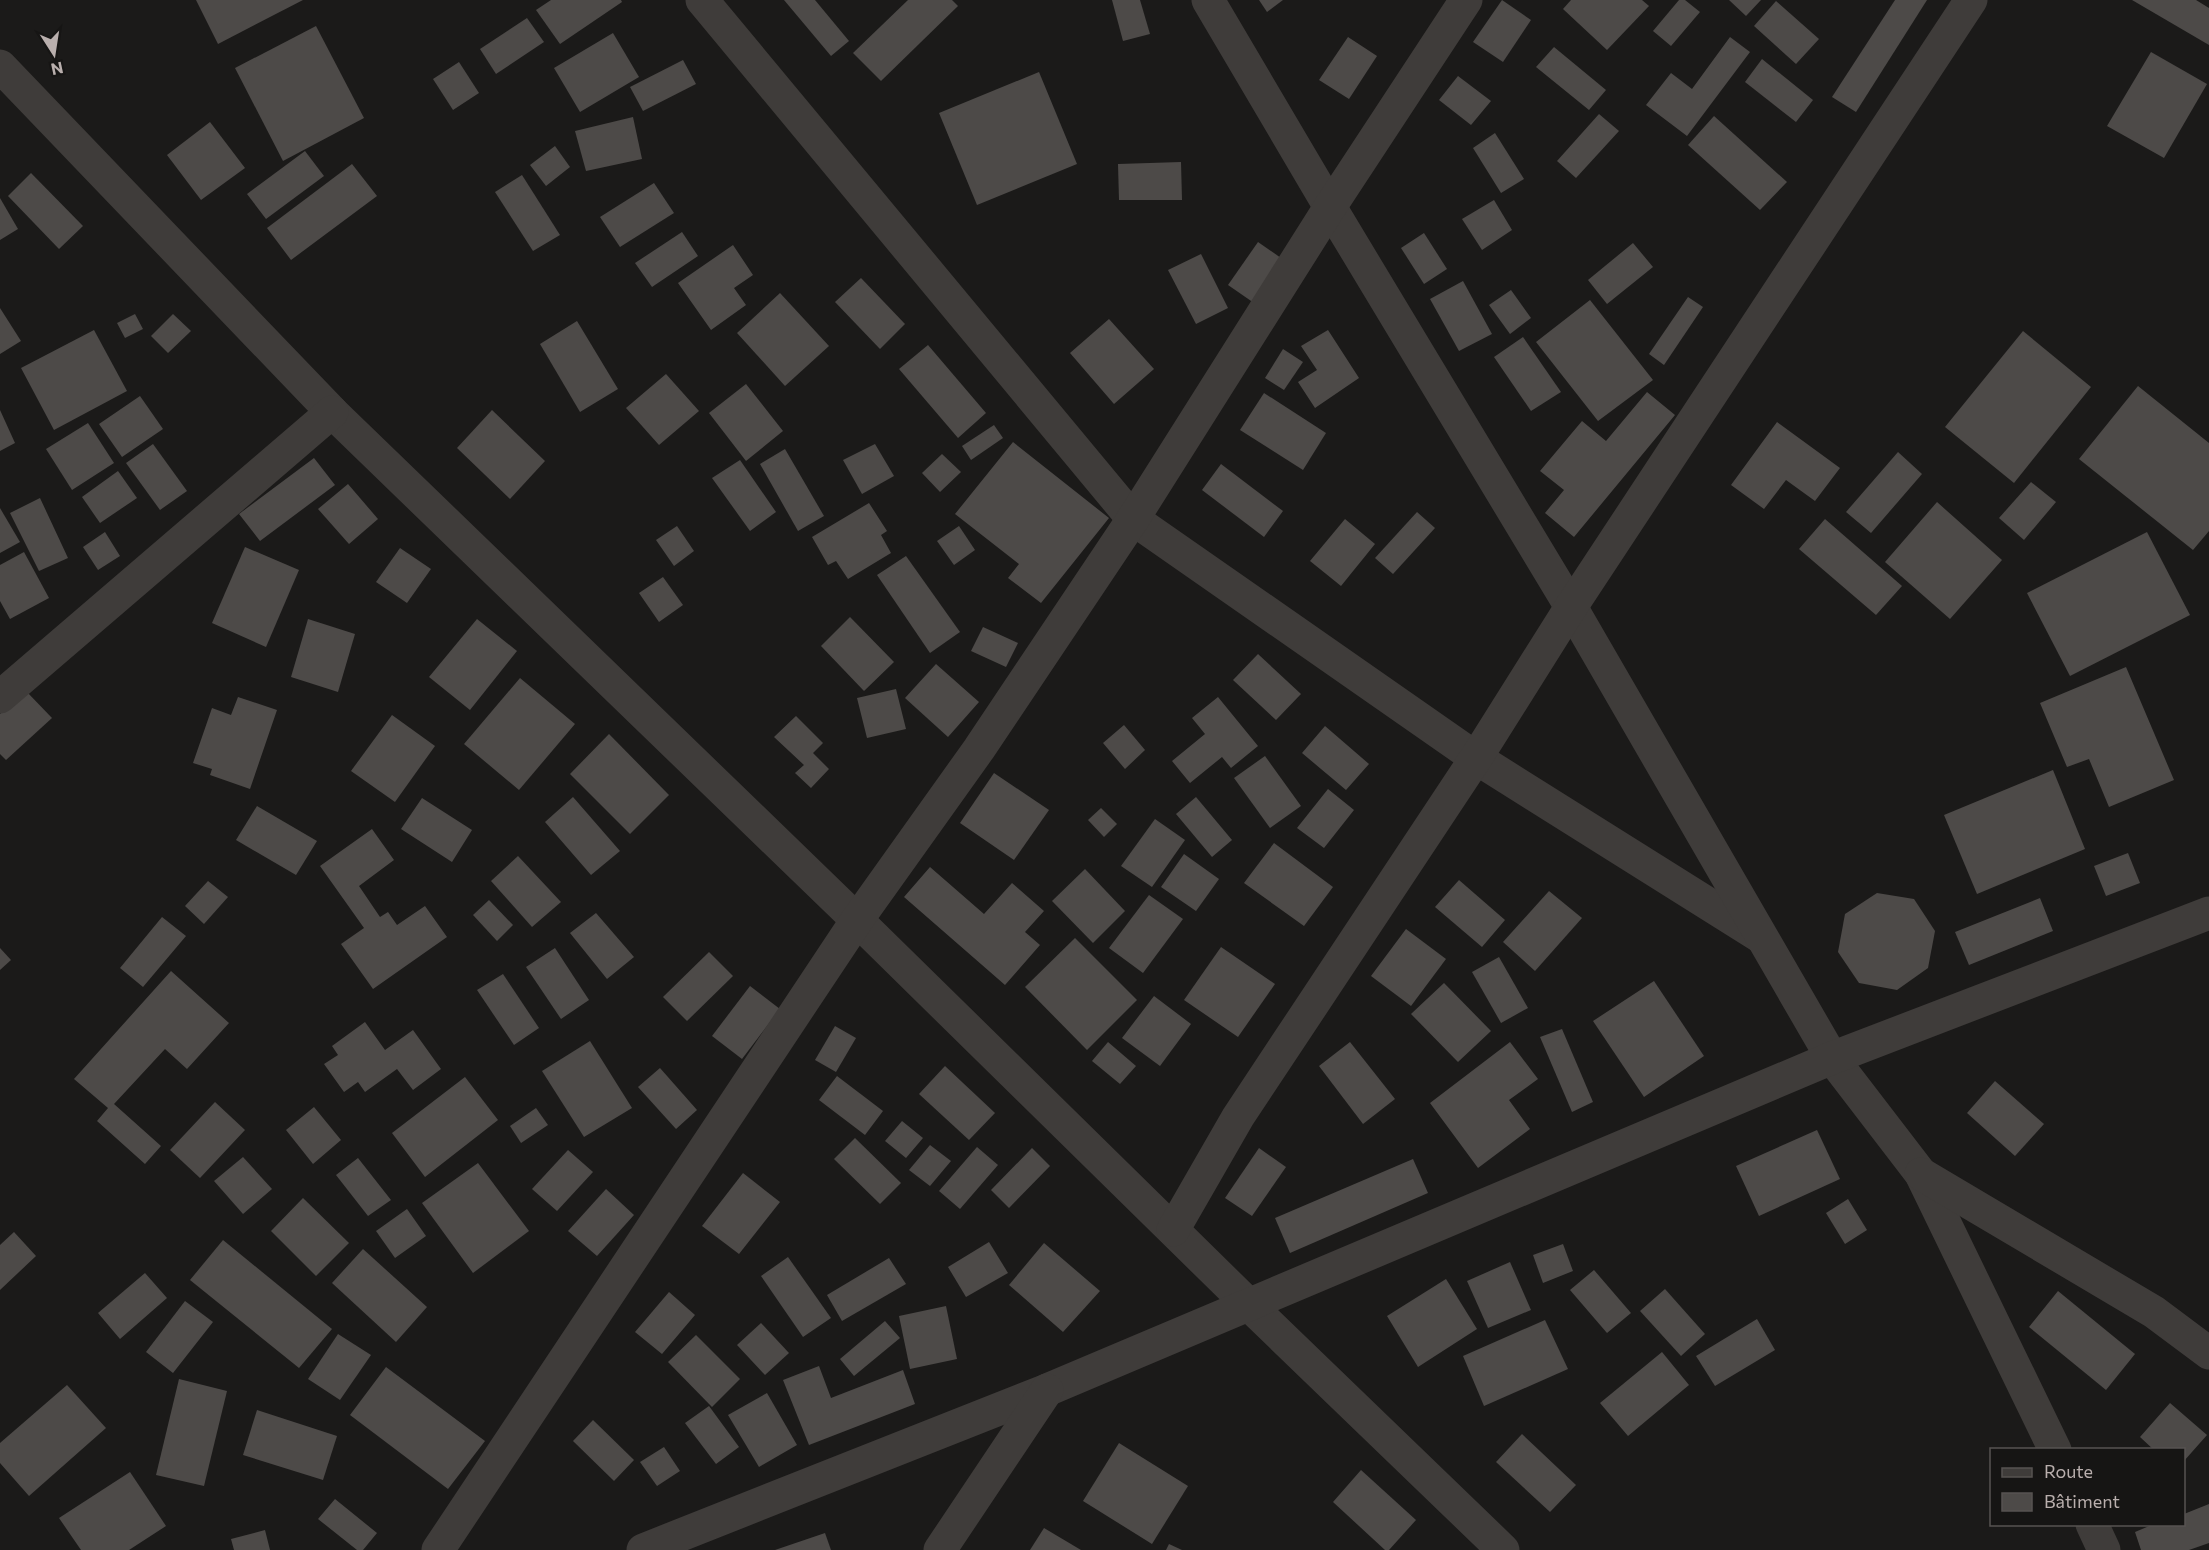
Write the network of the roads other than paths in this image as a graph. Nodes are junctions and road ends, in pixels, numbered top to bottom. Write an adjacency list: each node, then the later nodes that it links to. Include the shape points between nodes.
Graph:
1 (702, 0): 8 (street)
2 (1208, 0): 6 (street)
3 (1466, 0): 6 (street)
4 (1971, 0): 9 (street)
5 (0, 66): 7 (street)
6 (1330, 207): 8 (street); 9 (street)
7 (332, 412): 10 (street); 13 (street)
8 (1133, 519): 11 (street); 13 (street, via 979,749)
9 (1571, 607): 11 (street); 14 (street)
10 (0, 697)
11 (1476, 758): 14 (street); 17 (street, via 1238,1117)
12 (2209, 912): 15 (street)
13 (857, 920): 17 (street); 23 (street)
14 (1765, 939): 15 (street)
15 (1832, 1058): 16 (street); 18 (street)
16 (1921, 1174): 19 (street, via 2154,1312); 21 (street)
17 (1173, 1230): 18 (street)
18 (1248, 1304): 20 (street); 26 (street)
19 (2209, 1353)
20 (1047, 1390): 24 (street); 25 (street)
21 (2055, 1448)
22 (2093, 1526): 27 (street)
23 (438, 1550)
24 (644, 1550)
25 (940, 1550)
26 (1503, 1550)
27 (2104, 1550)

